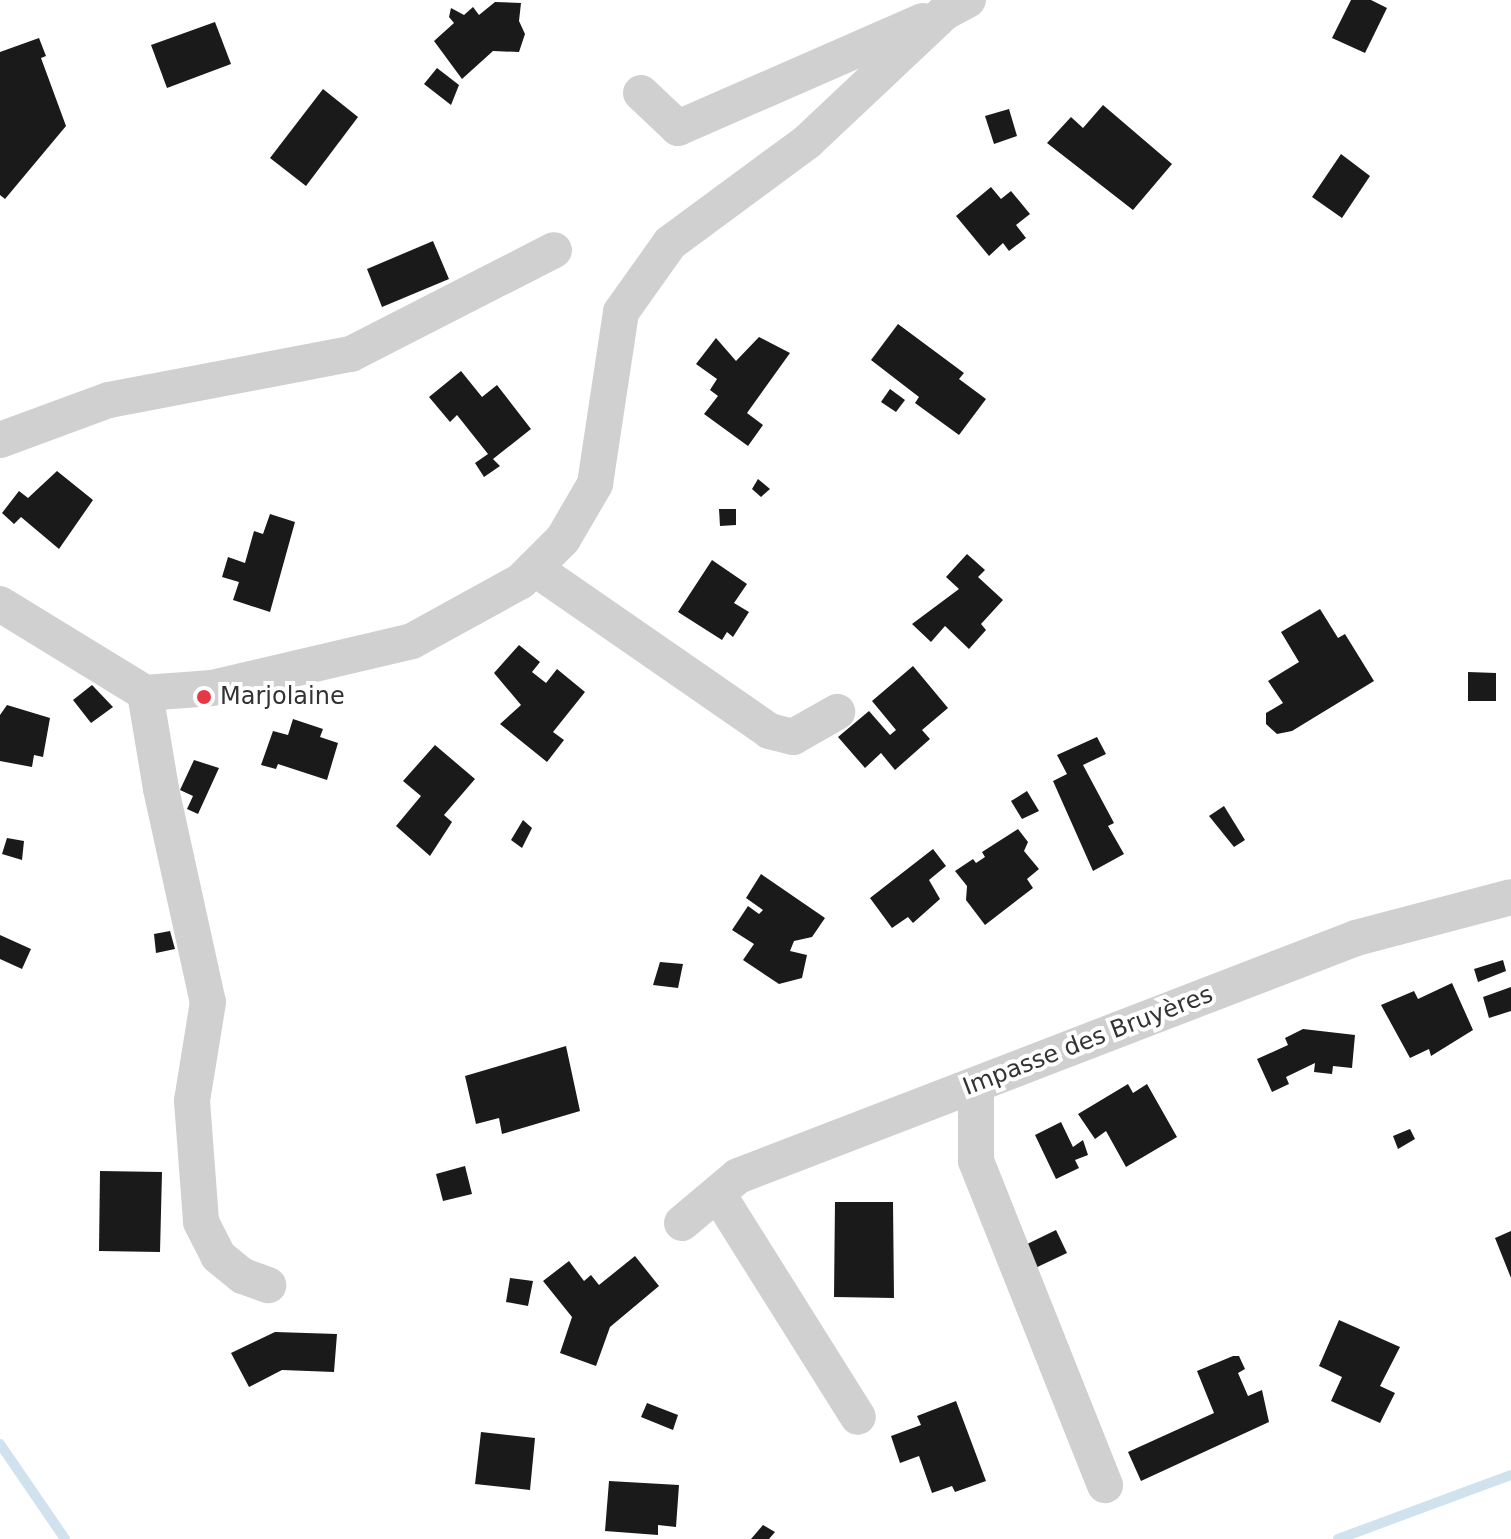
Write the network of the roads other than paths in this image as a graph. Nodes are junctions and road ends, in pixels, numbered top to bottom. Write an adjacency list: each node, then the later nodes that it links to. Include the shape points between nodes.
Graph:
1 (956, 6): 2 (street, via 678,128); 5 (street, via 807,142 670,243 621,312 595,484 563,539)
2 (641, 93)
3 (554, 250): 4 (street, via 351,354 109,400)
4 (0, 440)
5 (534, 568): 7 (street, via 521,581 412,641 212,688); 8 (street, via 769,731 793,737)
6 (0, 604): 7 (street)
7 (145, 693): 13 (street, via 208,1002 192,1101 201,1222 218,1256 243,1276)
8 (837, 712)
9 (1511, 897): 10 (street, Impasse des Bruyères, via 1356,938)
10 (976, 1085): 11 (street, Impasse des Bruyères, via 738,1176); 15 (street, via 976,1161)
11 (718, 1194): 12 (street, Impasse des Bruyères); 14 (street)
12 (682, 1223)
13 (268, 1285)
14 (858, 1417)
15 (1105, 1485)

